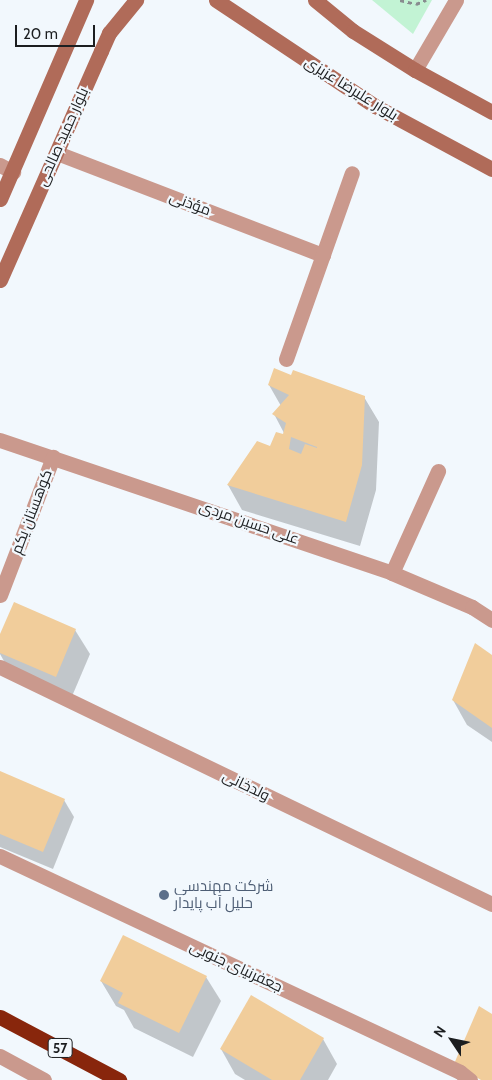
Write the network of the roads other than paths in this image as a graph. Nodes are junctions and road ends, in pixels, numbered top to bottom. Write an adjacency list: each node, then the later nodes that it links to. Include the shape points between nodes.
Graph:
1 (86, 0): 9 (main road)
2 (136, 0): 8 (main road, بلوار حمید صالحی, via 110,33)
3 (216, 0): 10 (main road, بلوار علیرضا عزیزی, via 374,106)
4 (315, 0): 6 (main road, via 353,31)
5 (456, 0): 6 (street)
6 (415, 70): 7 (main road)
7 (492, 112)
8 (57, 153): 13 (street, مؤذنی); 14 (main road, بلوار حمید صالحی)
9 (6, 169): 12 (main road)
10 (492, 169)
11 (352, 173): 13 (street)
12 (0, 199)
13 (323, 255): 15 (street)
14 (0, 280)
15 (286, 359)
16 (0, 440): 17 (street, علی حسین مردی)
17 (53, 458): 19 (street, علی حسین مردی); 20 (street, کوهستان یکم)
18 (438, 471): 19 (street)
19 (392, 573): 21 (street, علی حسین مردی, via 472,607)
20 (0, 595)
21 (492, 620)
22 (0, 667): 24 (street, ولدخانی)
23 (0, 856): 29 (street, جعفرنیای جنوبی, via 460,1072)
24 (492, 904)
25 (0, 1017): 28 (highway, 57)
26 (0, 1056): 27 (street)
27 (44, 1080)
28 (120, 1080)
29 (470, 1080)

